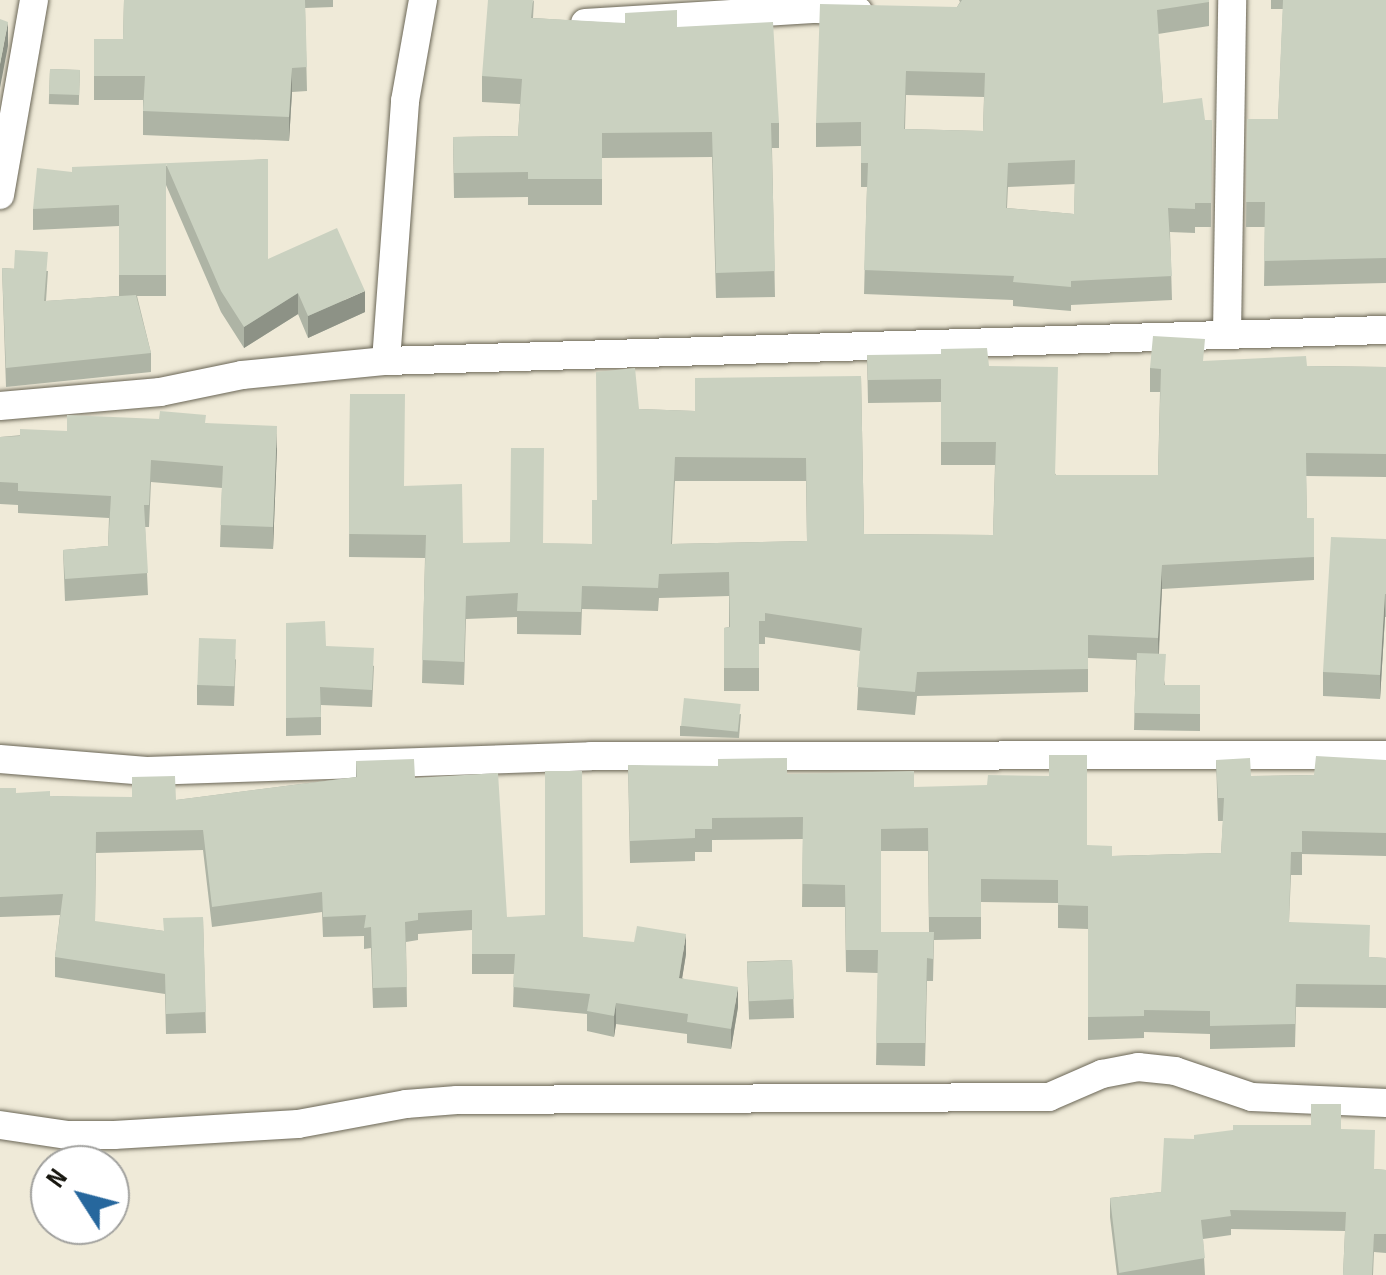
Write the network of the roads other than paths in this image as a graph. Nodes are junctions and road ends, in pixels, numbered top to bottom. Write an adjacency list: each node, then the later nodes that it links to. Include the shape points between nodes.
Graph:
1 (34, 0): 7 (street)
2 (423, 0): 10 (street, via 404,102)
3 (1232, 0): 9 (street)
4 (817, 5): 5 (street); 6 (street)
5 (893, 12)
6 (585, 23)
7 (0, 195)
8 (1386, 330): 9 (street)
9 (1227, 333): 10 (street)
10 (386, 361): 11 (street)
11 (0, 406)
12 (1386, 755): 13 (street, via 592,756 147,771)
13 (0, 758)
14 (1386, 1103): 15 (street, via 1252,1096 1175,1071 1138,1067 1049,1097 456,1100 298,1124 114,1135)
15 (0, 1124)

